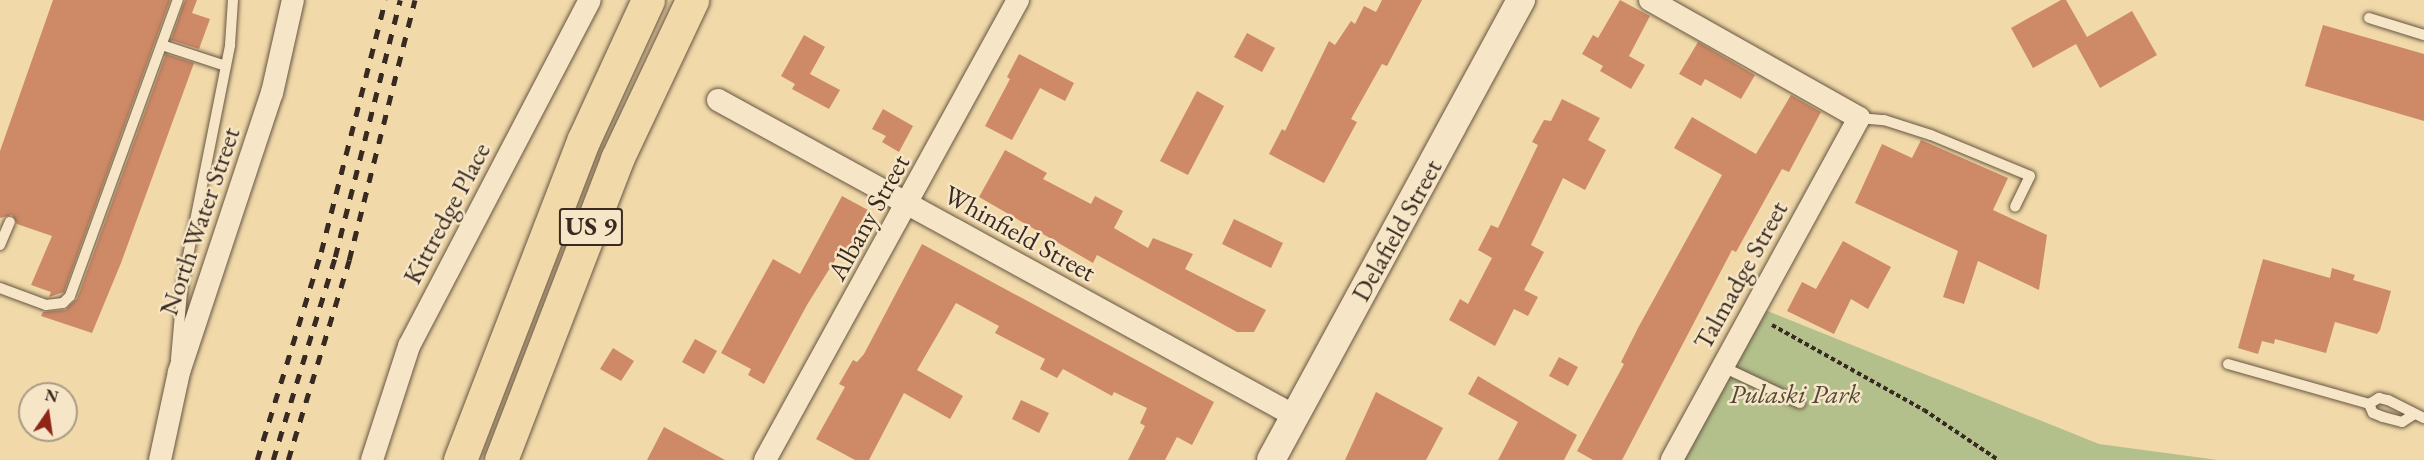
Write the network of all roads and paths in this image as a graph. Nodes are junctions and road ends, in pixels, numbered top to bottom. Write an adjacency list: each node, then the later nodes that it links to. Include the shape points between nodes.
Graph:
1 (178, 0): 12 (lane)
2 (233, 0): 13 (lane)
3 (293, 0): 24 (street, North Water Street, via 272,93)
4 (590, 0): 30 (street, Kittredge Place, via 409,346)
5 (648, 0): 31 (highway, US 9, via 584,139)
6 (692, 0): 32 (highway, US 9, via 622,149)
7 (1018, 0): 16 (street, Albany Street)
8 (1521, 0): 27 (street, Delafield Street)
9 (1650, 0): 15 (street)
10 (2369, 18): 11 (lane)
11 (2424, 34)
12 (162, 45): 13 (lane); 20 (lane, via 70,296 63,303 46,305)
13 (226, 66): 24 (lane, via 182,292 175,343)
14 (718, 100): 16 (street, Whinfield Street)
15 (1859, 118): 17 (lane, via 1884,120 1930,135 2030,176); 21 (street, Talmadge Street)
16 (908, 204): 27 (street, Whinfield Street); 33 (street, Albany Street)
17 (2015, 207)
18 (10, 222): 19 (lane)
19 (0, 245)
20 (0, 288)
21 (1752, 313): 23 (street, Talmadge Street); 36 (path, via 1924,410)
22 (2228, 364): 26 (lane)
23 (1723, 367): 25 (lane); 35 (street, Talmadge Street)
24 (178, 372): 29 (street, North Water Street)
25 (1800, 403)
26 (2369, 404): 28 (lane, via 2379,398 2388,400); 28 (lane, via 2373,413 2402,422)
27 (1295, 416): 34 (street, Delafield Street)
28 (2419, 417)
29 (160, 460)
30 (372, 460)
31 (460, 460)
32 (501, 460)
33 (765, 460)
34 (1270, 460)
35 (1672, 460)
36 (1998, 460)

